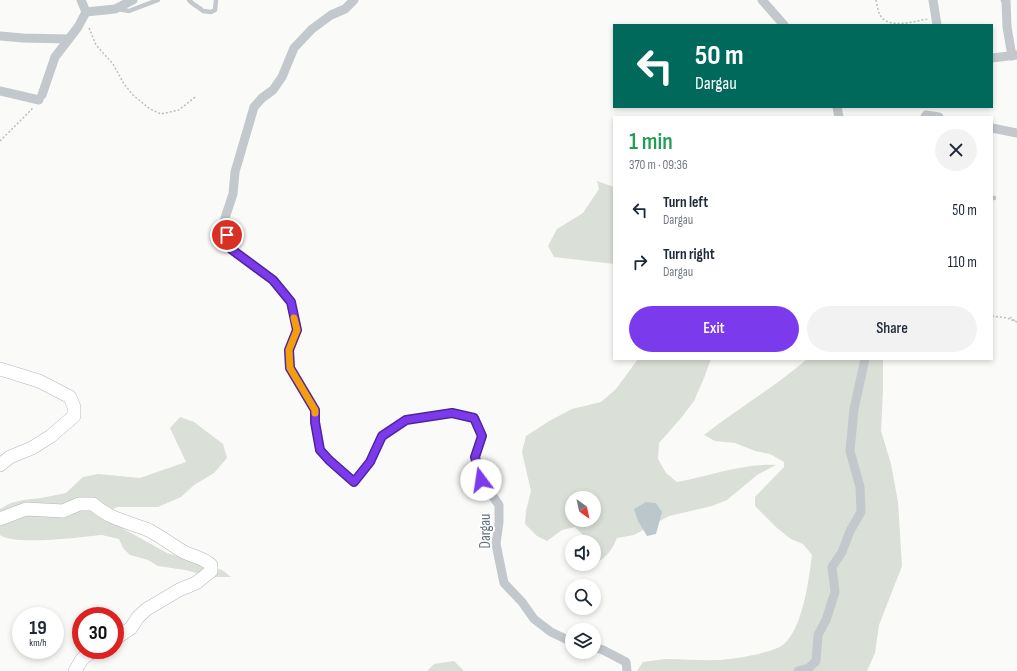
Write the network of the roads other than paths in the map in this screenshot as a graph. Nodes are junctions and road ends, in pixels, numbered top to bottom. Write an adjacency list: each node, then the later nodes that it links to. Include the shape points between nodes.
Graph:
1 (81, 0): 11 (street)
2 (133, 0): 10 (street)
3 (158, 0): 10 (lane, via 129,10)
4 (189, 0): 5 (lane, via 203,11 211,12 215,10)
5 (216, 0)
6 (354, 0): 26 (street, Dargau, via 345,10 331,15 312,29 294,48 273,90 254,107 234,172 233,194 224,221 231,249 273,280 291,302 297,330 289,350 290,368 315,410 320,450 354,482 370,462 382,436 406,420 452,413 474,418 482,436 475,457 481,480 499,505 496,544 504,583 534,619)
7 (762, 0): 13 (street)
8 (932, 0): 12 (street)
9 (1005, 0): 16 (street, via 1007,26)
10 (115, 9): 11 (street)
11 (86, 12): 15 (street)
12 (936, 21)
13 (783, 24)
14 (0, 36): 15 (street)
15 (69, 39): 18 (street, via 55,57 40,98)
16 (1015, 55): 17 (street)
17 (993, 58)
18 (0, 91)
19 (993, 128): 20 (street)
20 (1017, 133)
21 (865, 360): 31 (street, via 854,409 850,451 860,487 861,512 832,567 835,592 818,635 816,661 809,668)
22 (0, 369): 23 (street, via 39,381 70,397 74,416 51,436 32,448 10,457)
23 (0, 465)
24 (0, 519): 25 (street, via 26,509 63,512 79,504 93,504 114,518 157,534 211,565 211,570 196,583 147,609)
25 (124, 633)
26 (565, 639)
27 (601, 650): 30 (street, via 626,662)
28 (82, 659): 29 (street)
29 (75, 671)
30 (627, 671)
31 (798, 671)

